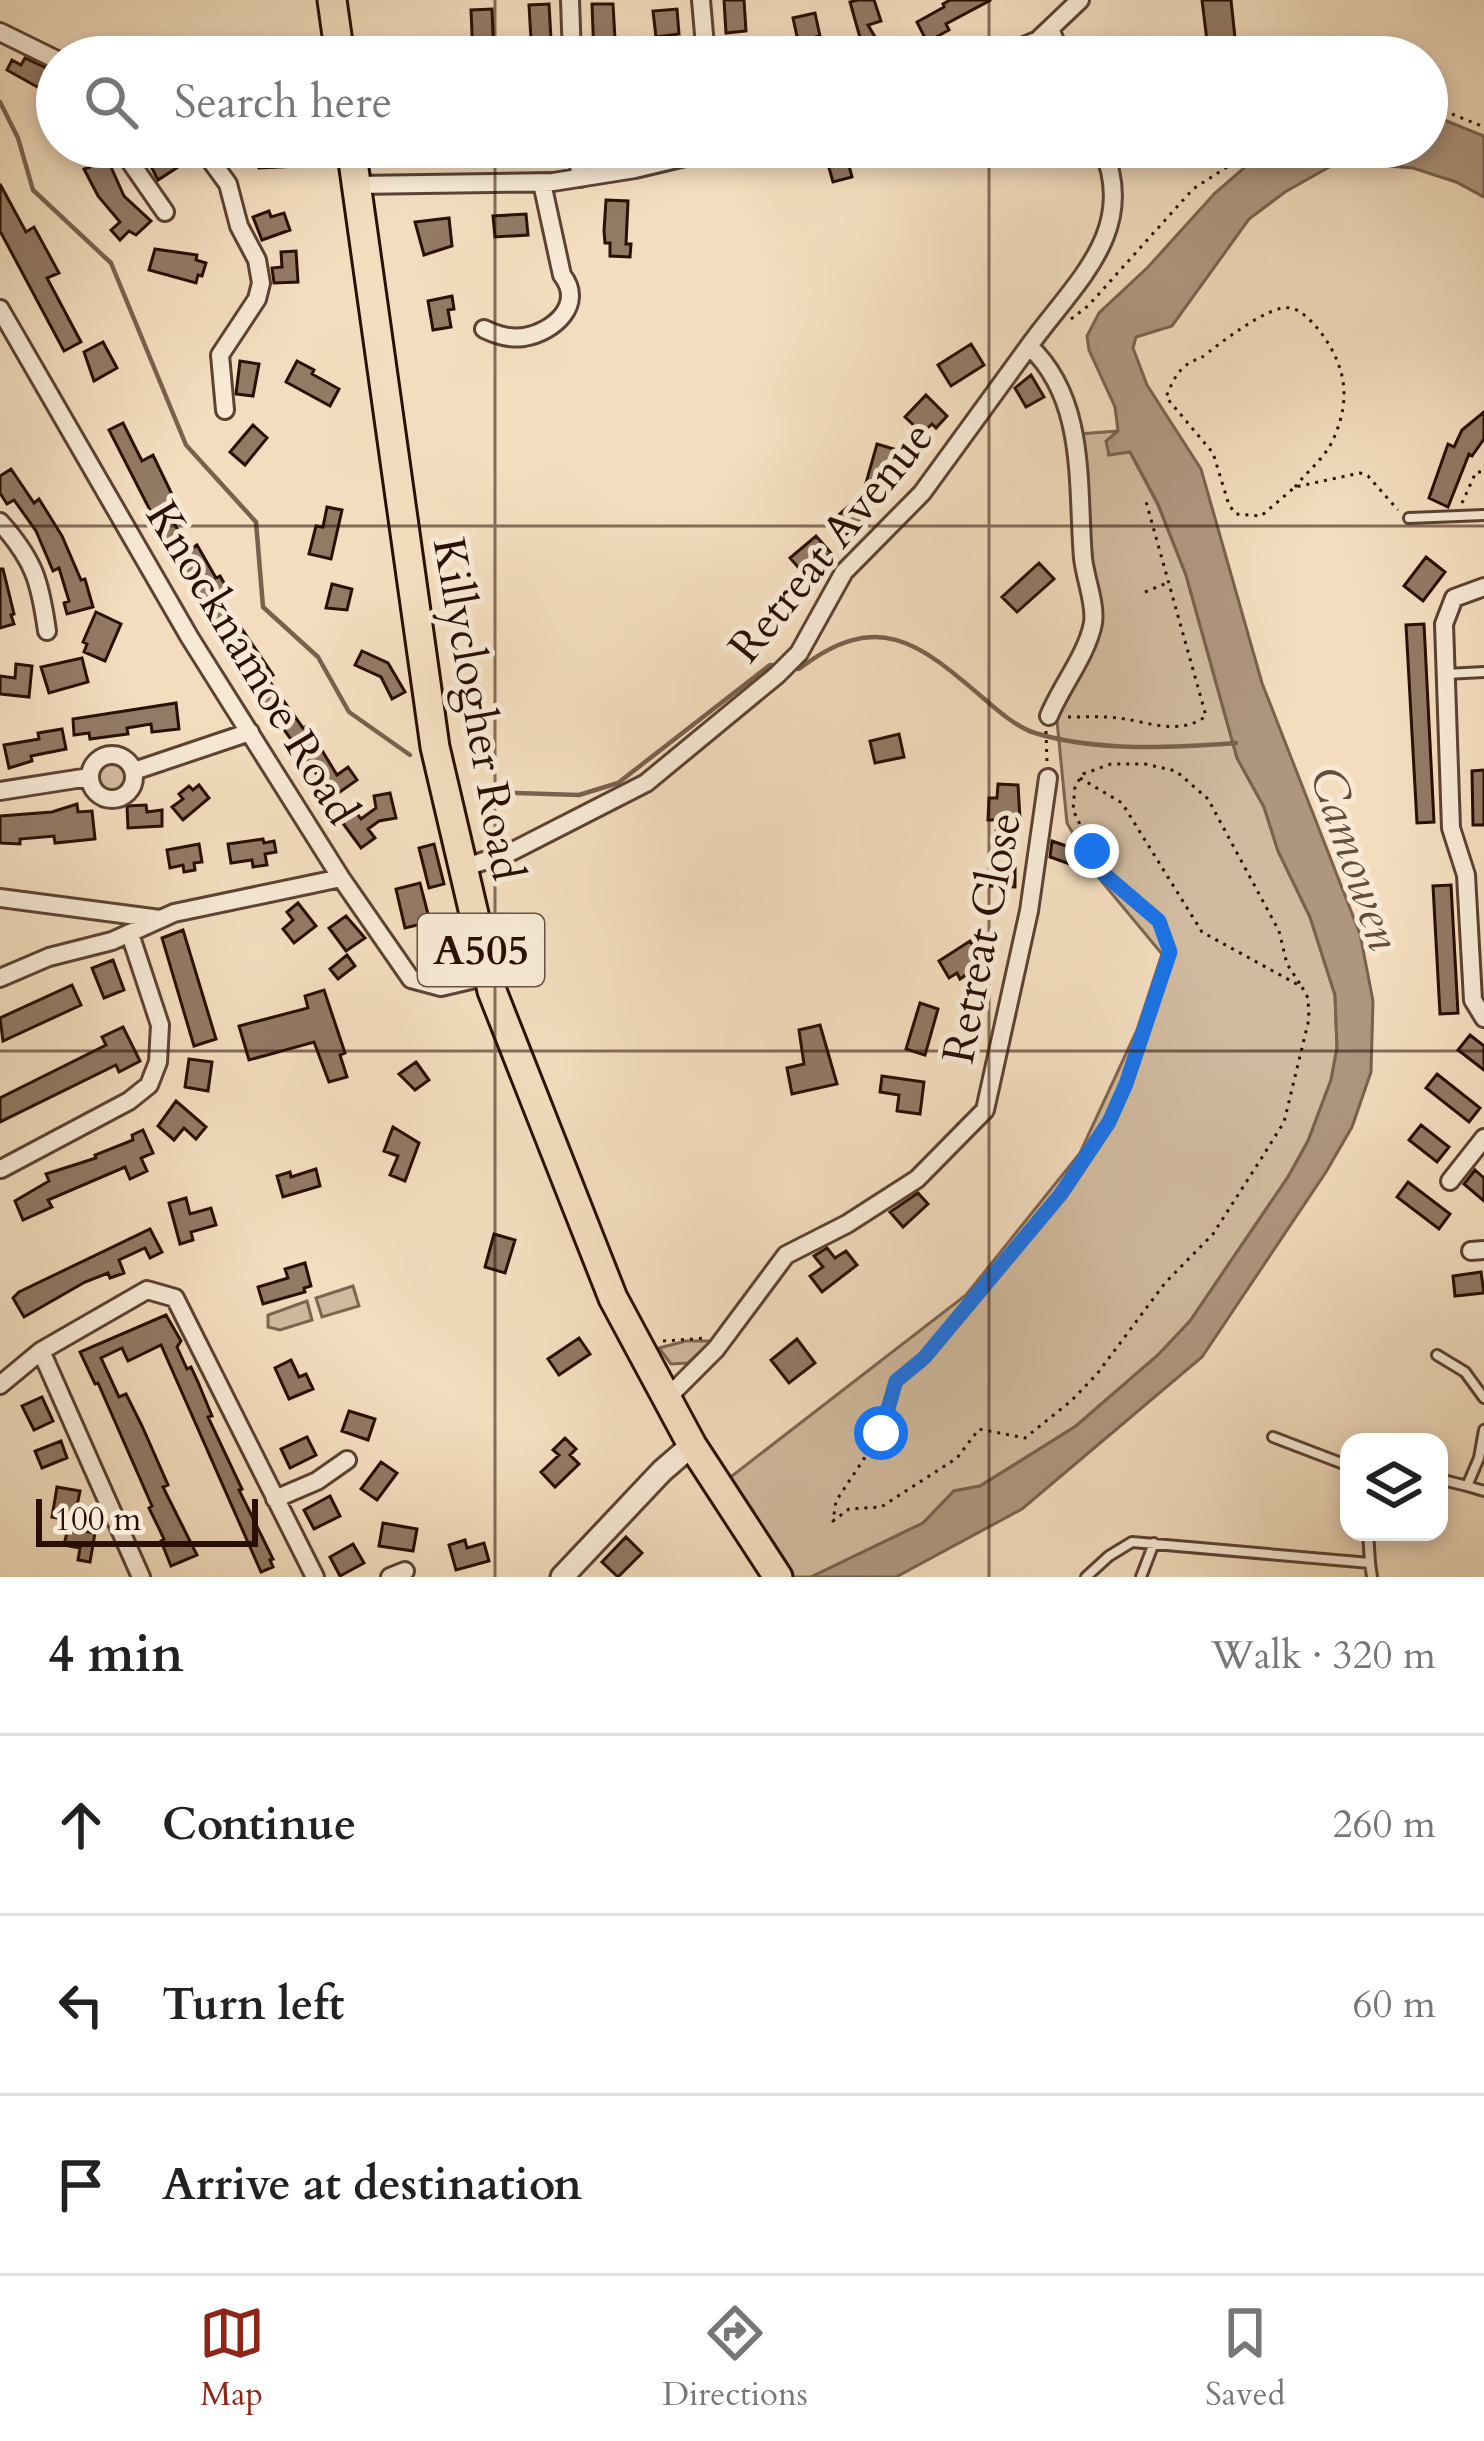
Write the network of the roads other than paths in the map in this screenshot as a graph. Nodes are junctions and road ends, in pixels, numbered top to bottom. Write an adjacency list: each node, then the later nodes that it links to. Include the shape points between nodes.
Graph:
1 (332, 0): 7 (highway)
2 (570, 0): 8 (street)
3 (701, 0): 9 (street)
4 (1080, 0): 5 (street)
5 (1050, 29): 10 (street); 11 (street)
6 (0, 32): 12 (street)
7 (337, 36)
8 (571, 36)
9 (704, 36)
10 (1042, 36)
11 (1053, 36)
12 (36, 50)
13 (135, 168): 22 (street)
14 (216, 168): 26 (street, via 261,283 220,355)
15 (353, 168): 21 (highway, Killyclogher Road / A505)
16 (579, 168): 19 (street)
17 (627, 168): 19 (street)
18 (1108, 168): 25 (street, Retreat Avenue, via 1116,199 1107,240)
19 (580, 178): 20 (street)
20 (542, 183): 21 (street); 24 (street, via 572,304 527,337)
21 (355, 185): 40 (highway, Killyclogher Road / A505, via 435,747)
22 (165, 212)
23 (0, 309): 35 (street, Knocknamoe Road)
24 (484, 329)
25 (1035, 352): 34 (street, via 1067,400 1094,621); 40 (street, Retreat Avenue, via 922,494 844,572 800,653 777,675 646,783 512,852)
26 (224, 410)
27 (1484, 515): 28 (lane)
28 (1409, 518)
29 (0, 522): 31 (street, via 32,563)
30 (1484, 587): 33 (street, via 1454,598 1444,624)
31 (47, 631)
32 (1484, 672): 33 (lane)
33 (1445, 674): 47 (street, via 1451,828 1466,875 1473,1000)
34 (1048, 721)
35 (250, 732): 36 (street); 41 (street, Knocknamoe Road)
36 (134, 771): 37 (street, via 113,755 97,761); 37 (street, via 130,792 110,800)
37 (89, 777): 39 (street)
38 (1048, 778): 54 (street, Retreat Close, via 1029,911 985,1110 917,1179 786,1255)
39 (0, 790)
40 (460, 869): 45 (highway, Killyclogher Road / A505)
41 (341, 878): 43 (street); 45 (street, Knocknamoe Road, via 411,979 441,987)
42 (0, 898): 43 (street)
43 (161, 920): 44 (street)
44 (130, 934): 46 (street); 49 (street, via 160,1025 148,1085)
45 (488, 976): 54 (highway, Killyclogher Road / A505, via 593,1254)
46 (0, 978)
47 (1484, 1018)
48 (1484, 1138): 50 (street)
49 (1, 1168)
50 (1450, 1181)
51 (41, 1351): 53 (street); 64 (street, via 147,1290 175,1298); 68 (street)
52 (1437, 1355): 55 (lane, via 1465,1372)
53 (0, 1385)
54 (668, 1396): 58 (highway, Killyclogher Road / A505)
55 (1484, 1398)
56 (1484, 1430): 62 (lane)
57 (1273, 1437): 60 (lane)
58 (692, 1445): 70 (street); 71 (highway, Killyclogher Road / A505)
59 (346, 1460): 64 (street)
60 (1340, 1463)
61 (1448, 1481): 62 (lane)
62 (1467, 1486): 63 (lane)
63 (1484, 1491)
64 (275, 1499): 69 (street)
65 (1369, 1541): 67 (lane)
66 (1154, 1543): 67 (lane); 72 (lane, via 1132,1542); 73 (lane)
67 (1370, 1563): 74 (lane)
68 (141, 1577)
69 (315, 1577)
70 (562, 1577)
71 (778, 1577)
72 (1086, 1577)
73 (1141, 1577)
74 (1372, 1577)

